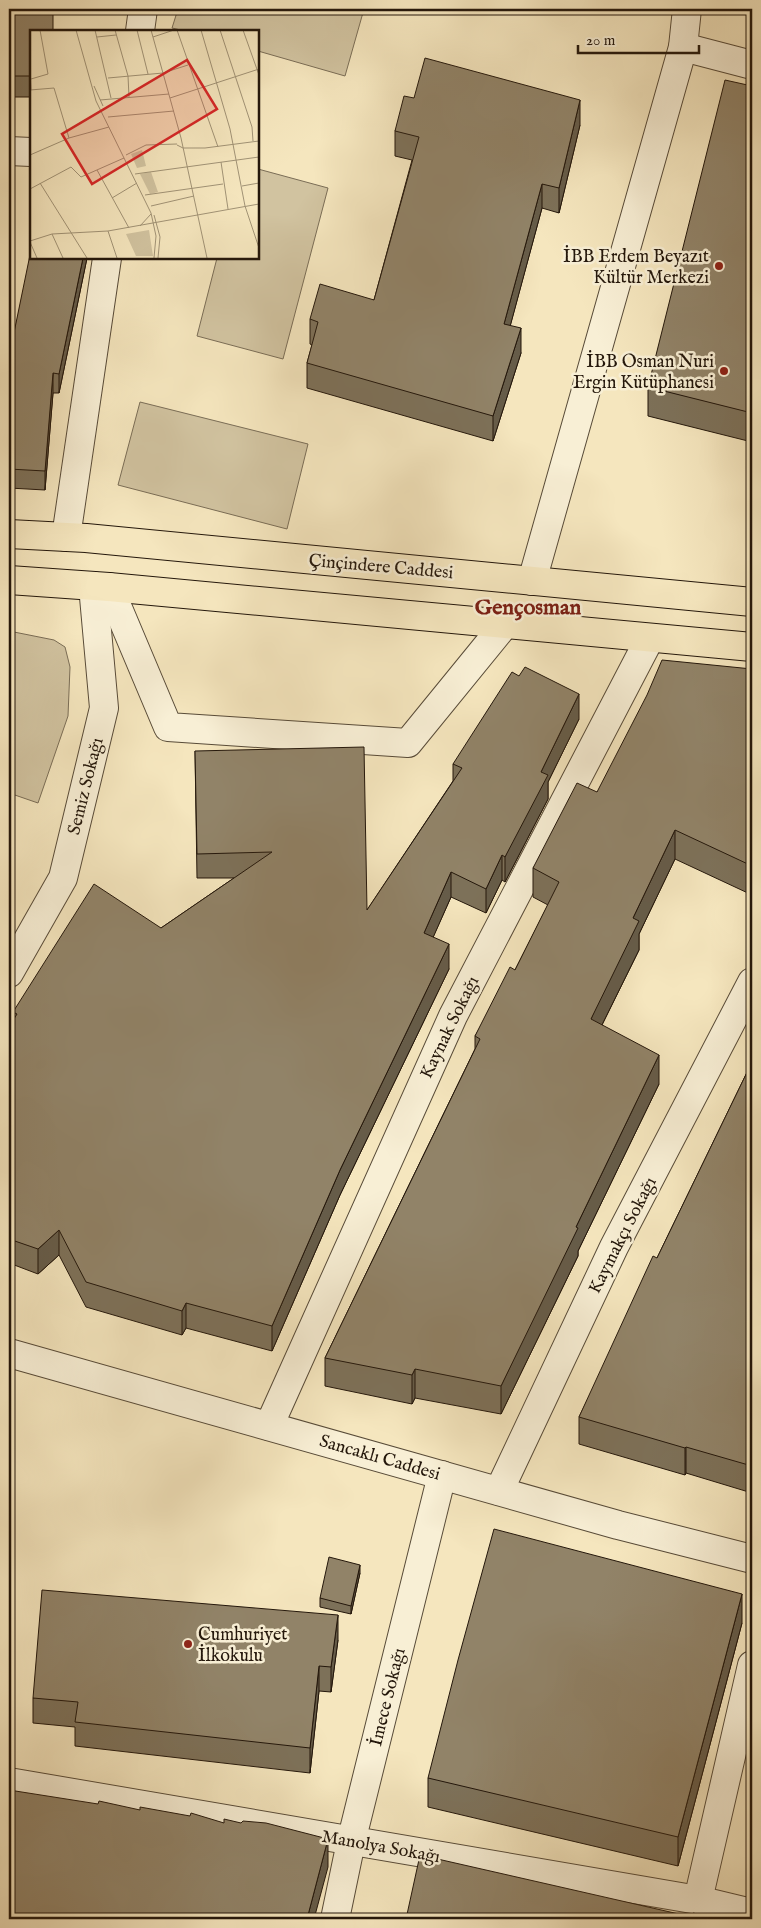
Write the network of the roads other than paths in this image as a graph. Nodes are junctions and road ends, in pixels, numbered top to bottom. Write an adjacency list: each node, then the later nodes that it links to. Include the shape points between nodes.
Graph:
1 (143, 9): 3 (street)
2 (687, 9): 4 (street)
3 (140, 30)
4 (683, 46): 5 (street); 12 (street)
5 (752, 64)
6 (9, 151): 7 (street)
7 (30, 152)
8 (107, 259): 10 (street)
9 (9, 534): 10 (main road, Çinçindere Caddesi)
10 (66, 537): 12 (main road, Çinçindere Caddesi)
11 (9, 580): 13 (main road)
12 (532, 581): 14 (main road, Çinçindere Caddesi)
13 (101, 586): 15 (main road); 15 (street, via 168,727 408,743); 18 (street, Semiz Sokağı, via 104,708 63,878)
14 (752, 602)
15 (505, 624): 16 (main road)
16 (650, 638): 17 (main road); 22 (street, Kaynak Sokağı, via 453,1016)
17 (752, 647)
18 (9, 973)
19 (752, 982): 20 (street, Kaymakçı Sokağı)
20 (744, 1018): 24 (street, Kaymakçı Sokağı, via 614,1247)
21 (9, 1353): 22 (street, Sancaklı Caddesi)
22 (268, 1426): 23 (street, Sancaklı Caddesi)
23 (442, 1475): 24 (street, Sancaklı Caddesi); 28 (street, İmece Sokağı)
24 (499, 1491): 25 (street, Sancaklı Caddesi)
25 (752, 1559)
26 (752, 1665): 29 (street)
27 (9, 1782): 28 (street, Manolya Sokağı)
28 (351, 1842): 29 (street, Manolya Sokağı); 31 (street, İmece Sokağı)
29 (698, 1900): 30 (street, Manolya Sokağı)
30 (752, 1913)
31 (335, 1919)

